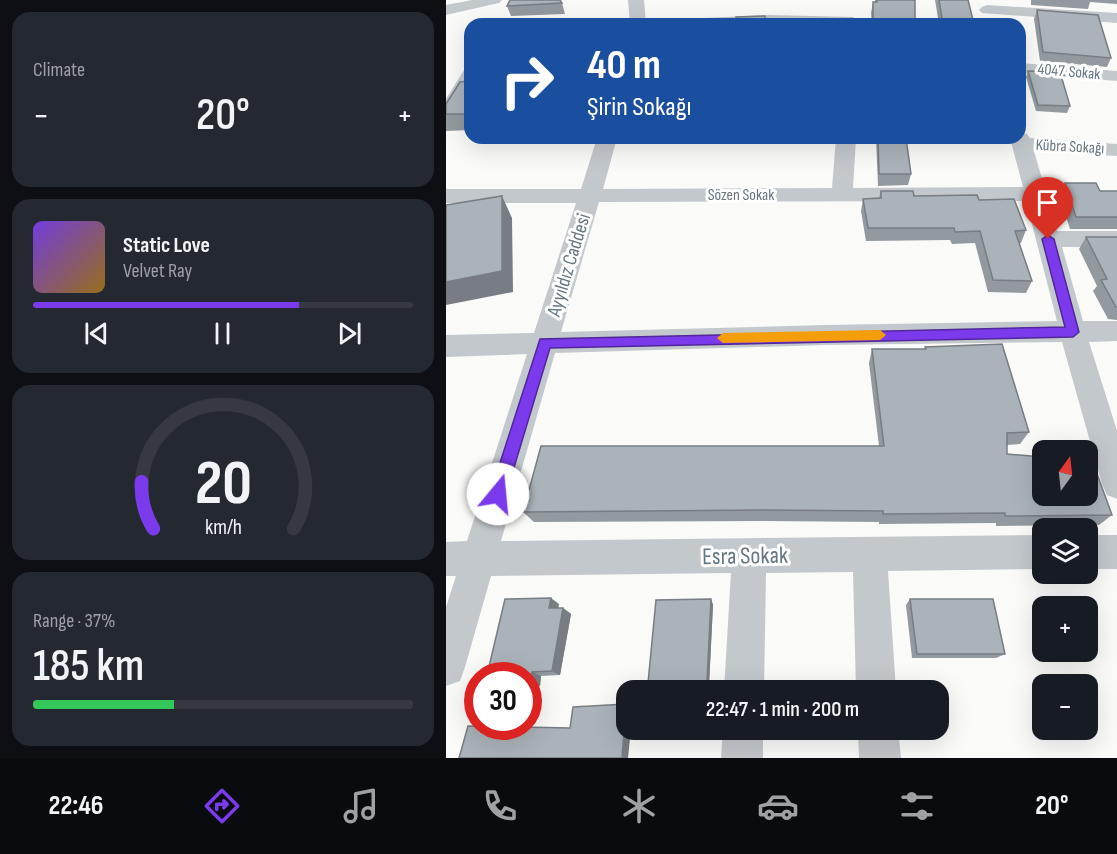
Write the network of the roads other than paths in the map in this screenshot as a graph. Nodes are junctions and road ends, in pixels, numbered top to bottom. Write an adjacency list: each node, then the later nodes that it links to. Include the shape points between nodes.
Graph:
1 (500, 0): 5 (street)
2 (636, 0): 9 (street)
3 (764, 0): 10 (street)
4 (1099, 0): 8 (street)
5 (494, 8): 6 (street)
6 (446, 10)
7 (987, 11): 8 (street)
8 (1114, 17)
9 (638, 18)
10 (768, 18)
11 (1026, 68): 12 (street, 4047. Sokak)
12 (1118, 76)
13 (464, 84): 14 (street)
14 (446, 114)
15 (1026, 141): 19 (street, Kübra Sokağı)
16 (605, 144): 23 (street, Ayyıldız Caddesi)
17 (846, 144): 21 (street)
18 (1022, 144): 20 (street)
19 (1118, 150)
20 (1036, 194): 21 (street, Sözen Sokak); 24 (street)
21 (842, 195): 23 (street, Sözen Sokak)
22 (446, 196): 23 (street, Sözen Sokak)
23 (589, 196): 28 (street, Ayyıldız Caddesi)
24 (1048, 239): 25 (street); 27 (street)
25 (1118, 239)
26 (1118, 331): 27 (street)
27 (1073, 332): 28 (street); 30 (street)
28 (545, 343): 29 (street); 36 (street, Ayyıldız Caddesi)
29 (446, 346)
30 (1116, 473)
31 (1032, 552): 34 (street, Esra Sokak)
32 (1098, 552): 33 (street)
33 (1118, 552)
34 (870, 554): 35 (street, Esra Sokak); 39 (street)
35 (749, 556): 36 (street, Esra Sokak); 38 (street)
36 (462, 559): 37 (street, Ayyıldız Caddesi)
37 (446, 667)
38 (744, 680)
39 (876, 680)
40 (743, 740): 42 (street)
41 (879, 740): 43 (street)
42 (742, 758)
43 (880, 758)

